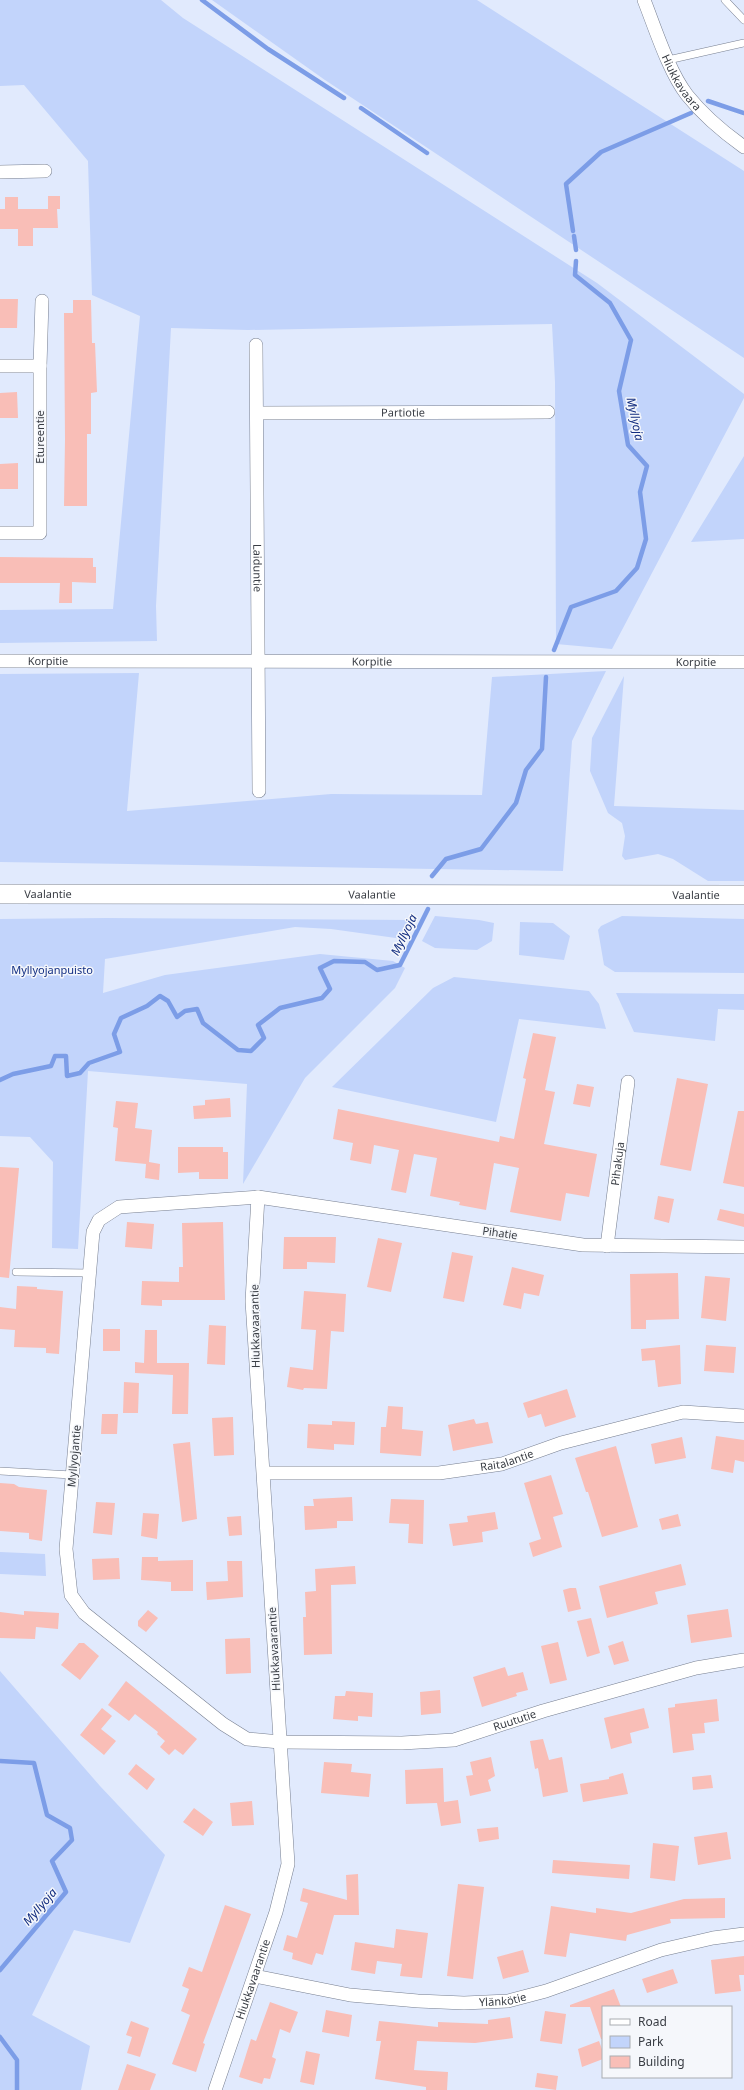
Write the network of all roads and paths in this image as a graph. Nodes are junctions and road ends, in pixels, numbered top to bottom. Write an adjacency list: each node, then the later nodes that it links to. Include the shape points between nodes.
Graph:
1 (644, 0): 5 (street, Hiukkavaara)
2 (725, 0): 3 (lane)
3 (744, 20)
4 (744, 43): 5 (lane)
5 (668, 60): 6 (street, Hiukkavaara, via 687,94 720,130)
6 (744, 147)
7 (45, 171): 8 (street)
8 (0, 172)
9 (42, 301): 12 (street, Etureentie)
10 (256, 345): 14 (street, Laiduntie)
11 (0, 366): 12 (street)
12 (40, 366): 15 (street, Etureentie, via 40,533)
13 (548, 412): 14 (street, Partiotie)
14 (257, 413): 17 (street, Laiduntie)
15 (0, 533)
16 (0, 661): 17 (street, Korpitie)
17 (257, 661): 18 (street, Korpitie); 19 (street, Laiduntie)
18 (744, 662)
19 (259, 791)
20 (0, 894): 21 (street, Vaalantie)
21 (744, 895)
22 (628, 1082): 24 (street, Pihakuja)
23 (258, 1197): 24 (street, Pihatie, via 583,1245); 27 (street, Myllyojantie, via 119,1206 99,1220 93,1232); 30 (street, Hiukkavaarantie, via 252,1301)
24 (607, 1246): 25 (street, Pihatie)
25 (744, 1247)
26 (16, 1272): 27 (lane)
27 (90, 1273): 31 (street, Myllyojantie)
28 (744, 1416): 30 (street, Raitalantie, via 683,1412 561,1443 502,1464 439,1473)
29 (0, 1470): 31 (lane)
30 (264, 1473): 33 (street, Hiukkavaarantie)
31 (72, 1475): 33 (street, Myllyojantie, via 66,1549 71,1595 84,1613 223,1724 247,1739)
32 (744, 1660): 33 (street, Ruututie, via 696,1668 543,1711 454,1740 402,1743)
33 (280, 1742): 35 (street, Hiukkavaarantie, via 288,1864 276,1912)
34 (744, 1934): 35 (street, Ylänkötie, via 660,1950 546,1991 508,2001 418,2002 350,1995)
35 (255, 1976): 36 (street, Hiukkavaarantie)
36 (215, 2090)

